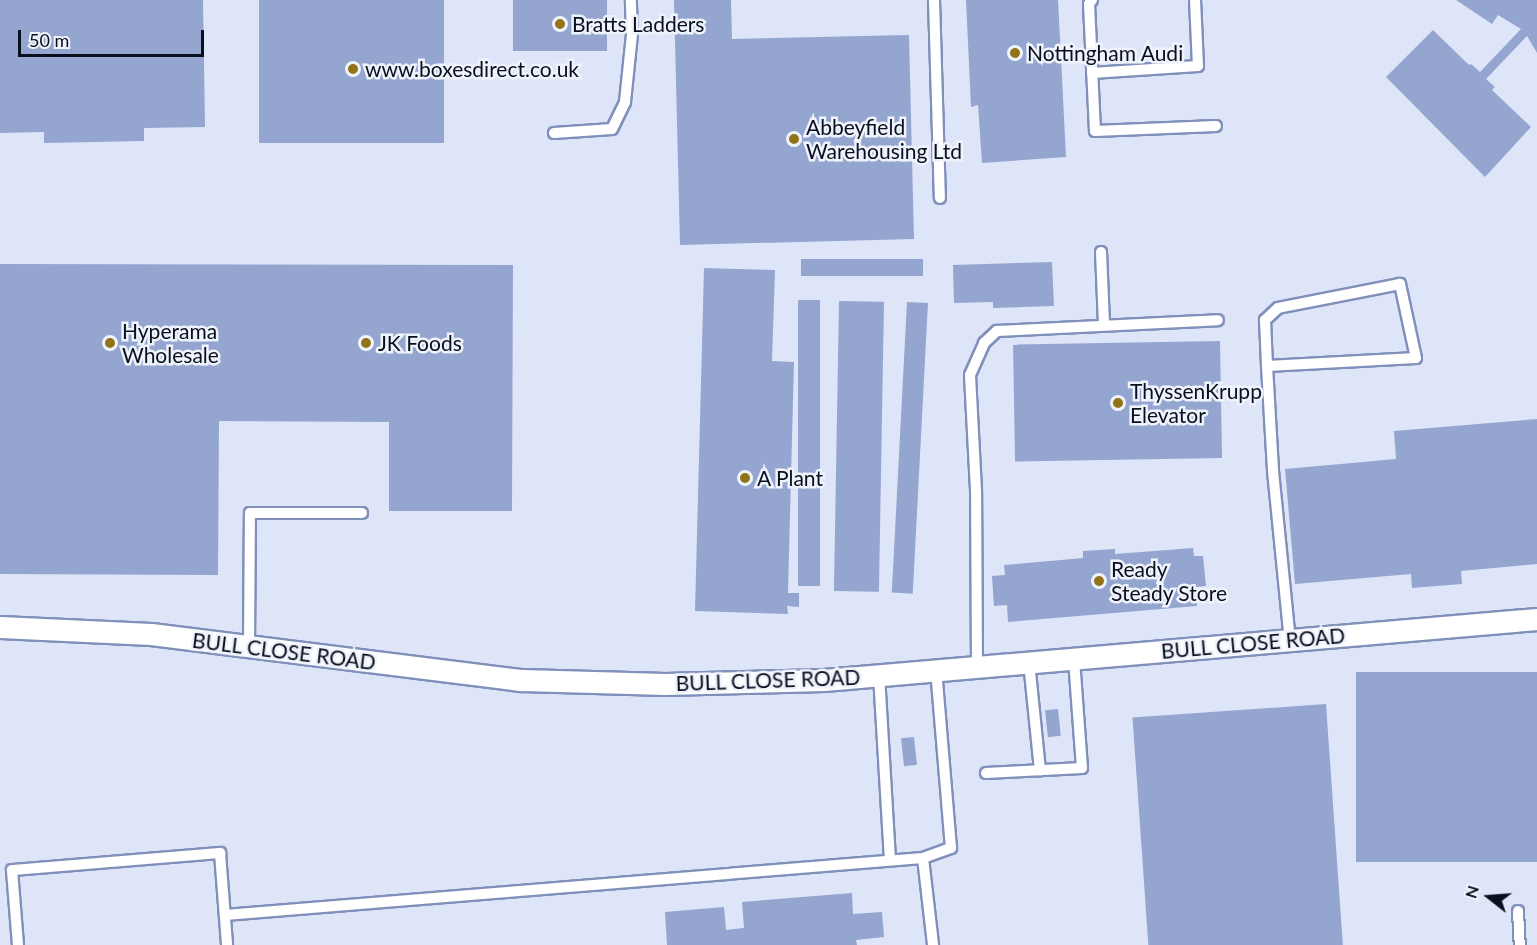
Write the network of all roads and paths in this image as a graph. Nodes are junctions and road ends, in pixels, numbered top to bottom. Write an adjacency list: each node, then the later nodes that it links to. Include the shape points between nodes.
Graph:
1 (631, 0): 7 (lane, via 625,102 612,129)
2 (934, 0): 8 (lane)
3 (1092, 0): 5 (lane)
4 (1196, 0): 5 (lane, via 1198,66)
5 (1092, 73): 6 (lane, via 1095,131)
6 (1216, 126)
7 (555, 133)
8 (940, 198)
9 (1101, 252): 11 (lane)
10 (1218, 320): 11 (lane)
11 (1104, 324): 20 (lane, via 997,331 984,343 974,361 970,375)
12 (1267, 366): 12 (lane, via 1265,320 1278,308 1400,284 1416,358); 16 (lane)
13 (363, 513): 17 (lane, via 250,513)
14 (1537, 619): 16 (street, BULL CLOSE ROAD)
15 (0, 627): 17 (street, BULL CLOSE ROAD, via 151,634)
16 (1290, 640): 18 (street, BULL CLOSE ROAD)
17 (249, 647): 22 (street, BULL CLOSE ROAD, via 522,680 665,684)
18 (1074, 659): 19 (street, BULL CLOSE ROAD); 23 (lane, via 1082,768)
19 (1029, 662): 20 (street, BULL CLOSE ROAD); 23 (lane)
20 (978, 667): 21 (street, BULL CLOSE ROAD)
21 (936, 670): 22 (street, BULL CLOSE ROAD); 25 (lane, via 951,848)
22 (879, 675): 26 (lane)
23 (1040, 770): 24 (lane)
24 (986, 773)
25 (923, 858): 26 (lane); 31 (lane)
26 (890, 860): 28 (lane)
27 (1518, 911): 32 (lane)
28 (225, 915): 29 (lane, via 220,853 12,870); 30 (lane)
29 (18, 945)
30 (227, 945)
31 (933, 945)
32 (1520, 945)

